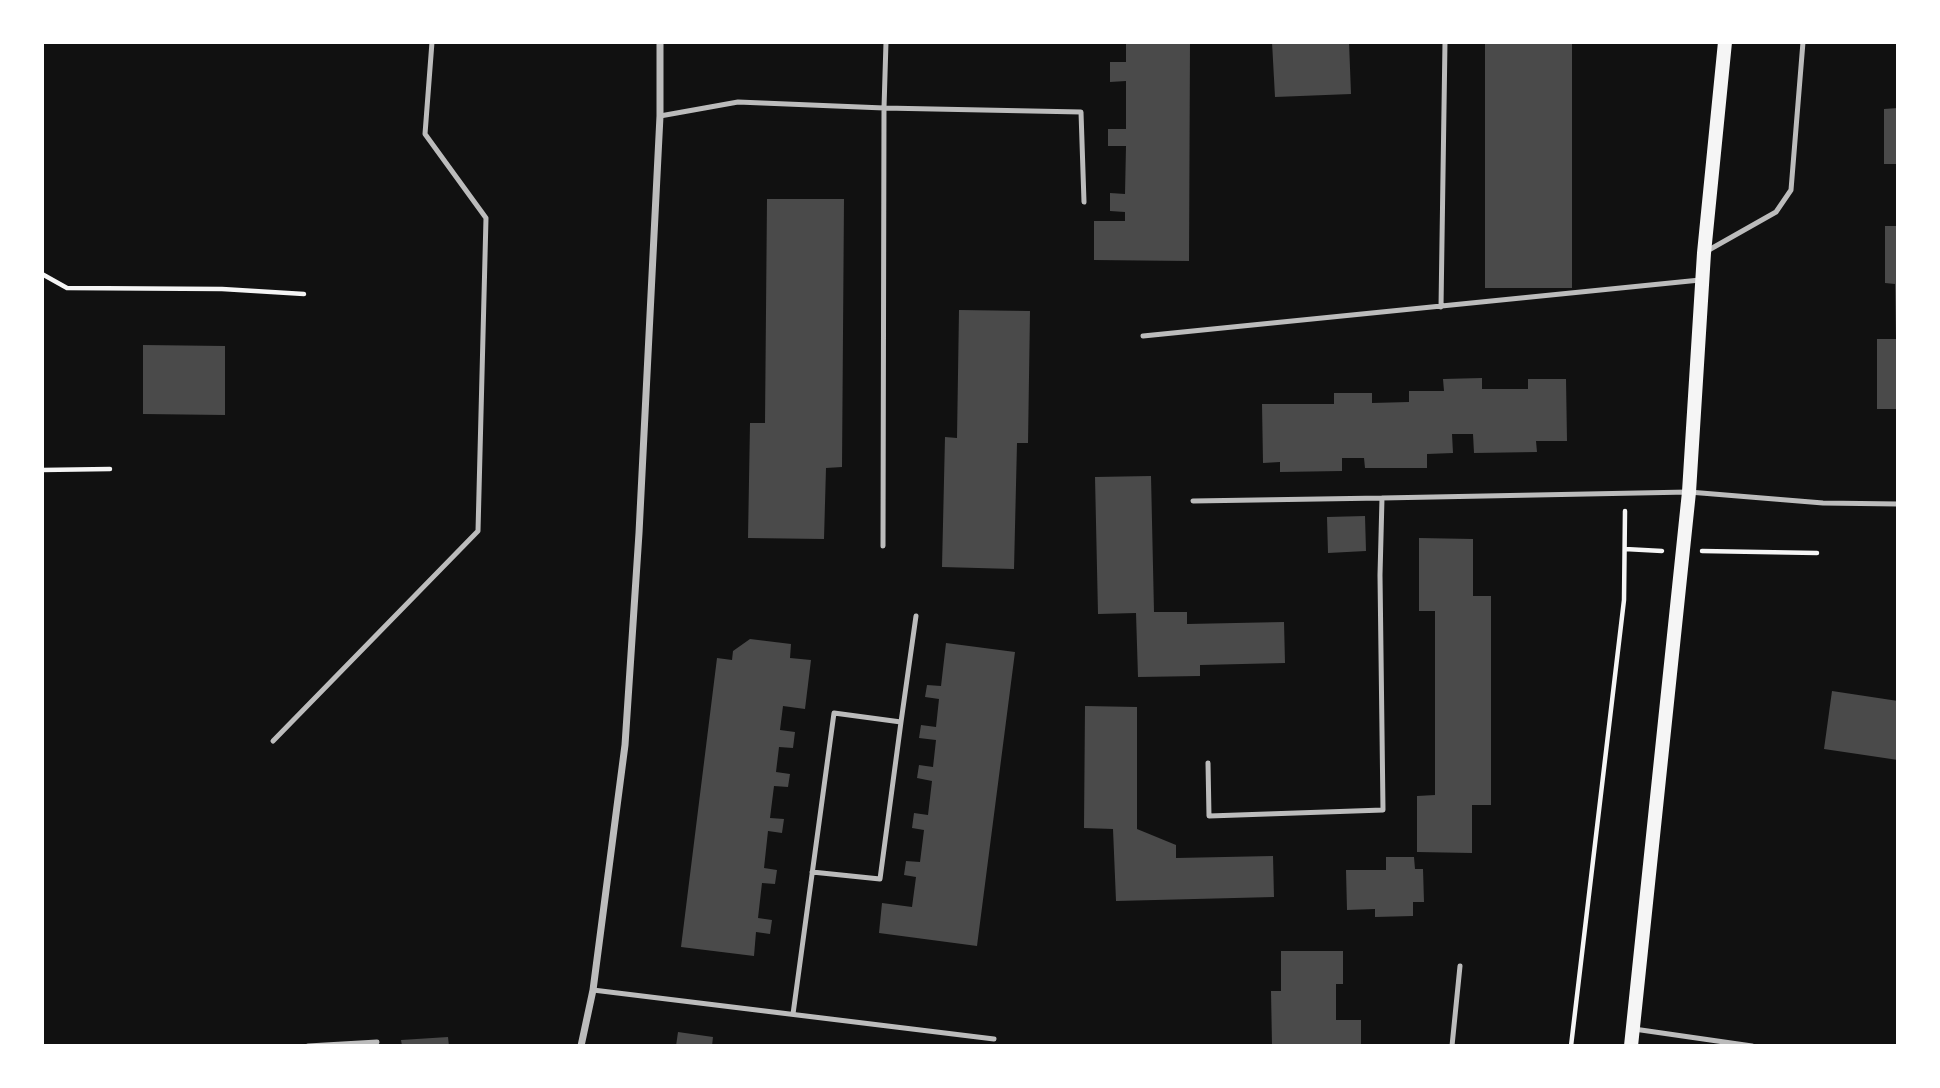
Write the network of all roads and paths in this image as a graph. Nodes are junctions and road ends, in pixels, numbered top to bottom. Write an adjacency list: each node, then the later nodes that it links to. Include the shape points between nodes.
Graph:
1 (432, 42): 29 (lane, via 425,134 485,218 478,531)
2 (660, 42): 8 (street)
3 (886, 42): 7 (lane)
4 (1445, 42): 14 (lane)
5 (1725, 42): 10 (main road)
6 (1803, 42): 10 (lane, via 1791,190 1776,212)
7 (884, 108): 8 (lane, via 738,102); 9 (lane, via 1081,111); 23 (lane)
8 (660, 116): 33 (street, via 625,745)
9 (1084, 202)
10 (1704, 253): 12 (main road)
11 (42, 274): 13 (path, via 67,288)
12 (1703, 280): 14 (lane); 18 (main road)
13 (304, 294)
14 (1441, 307): 15 (lane)
15 (1143, 336)
16 (42, 470): 17 (path)
17 (110, 470)
18 (1689, 492): 19 (lane); 22 (lane); 25 (main road)
19 (1626, 493): 20 (lane); 24 (path)
20 (1382, 498): 21 (lane); 30 (lane, via 1382,810 1209,816)
21 (1193, 501)
22 (1898, 504)
23 (883, 546)
24 (1625, 549): 25 (path); 41 (path, via 1624,600)
25 (1683, 552): 26 (path); 35 (main road)
26 (1817, 553)
27 (916, 615): 28 (lane)
28 (901, 722): 31 (lane, via 880,879); 31 (lane, via 834,713)
29 (273, 741)
30 (1208, 763)
31 (812, 873): 34 (lane)
32 (1460, 966): 40 (lane)
33 (593, 990): 34 (lane); 39 (street)
34 (793, 1014): 36 (lane)
35 (1634, 1029): 42 (main road); 43 (lane)
36 (994, 1039)
37 (377, 1042): 38 (lane)
38 (308, 1046)
39 (581, 1046)
40 (1452, 1046)
41 (1571, 1046)
42 (1631, 1046)
43 (1752, 1046)

